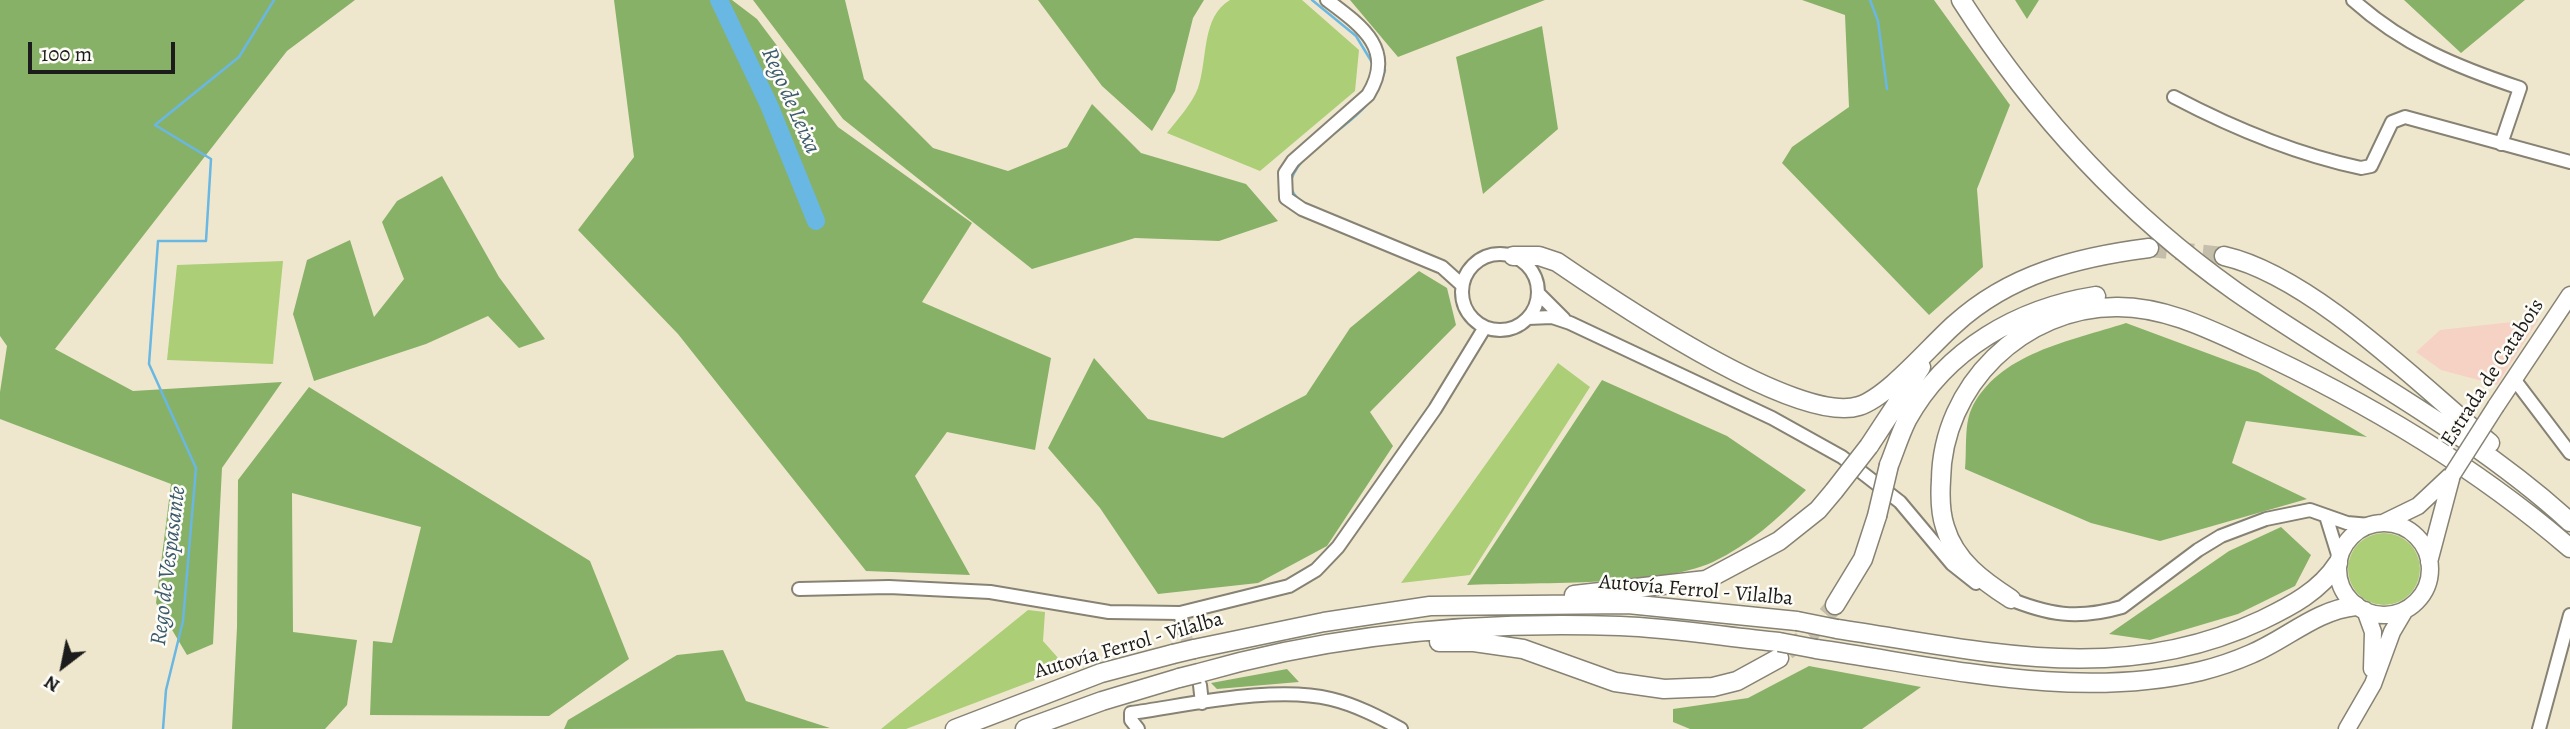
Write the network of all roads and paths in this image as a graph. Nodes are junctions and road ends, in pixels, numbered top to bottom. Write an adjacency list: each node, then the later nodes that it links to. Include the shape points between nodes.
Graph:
1 (1327, 0): 11 (street, via 1359,24 1378,51 1377,81 1368,95 1293,161 1285,173 1286,198 1302,209)
2 (1961, 0): 25 (highway, via 2012,74 2064,137 2166,237 2264,311 2456,431)
3 (2353, 0): 5 (street, via 2380,25 2453,65 2520,88)
4 (2174, 97): 5 (street, via 2228,125 2361,168 2371,166 2392,122 2405,117)
5 (2501, 144): 6 (street)
6 (2570, 162)
7 (2149, 248): 17 (highway, via 2091,255 2042,271 1973,308)
8 (1513, 256): 10 (street, via 1498,254); 13 (street, via 1532,271); 17 (highway, via 1539,256 1557,262 1727,366 1820,407 1858,407 1878,398)
9 (2224, 256): 24 (highway, via 2288,282 2322,304 2530,477)
10 (1475, 263): 11 (street); 12 (street)
11 (1442, 267): 12 (street)
12 (1462, 285): 18 (street, via 1466,310)
13 (1538, 293): 15 (street); 16 (street)
14 (2570, 295): 20 (main road, Estrada de Catabois)
15 (1528, 318): 16 (street, via 1552,317); 18 (street, via 1507,329)
16 (1570, 323): 31 (street, via 1772,418 1842,457 1900,502 1952,564 1977,584)
17 (1956, 323): 32 (highway, bridge, via 1834,491 1779,541 1706,580)
18 (1485, 327): 36 (street, via 1435,409 1338,547 1316,570 1289,586)
19 (2301, 372): 27 (highway, via 2472,475); 31 (highway, via 2179,317 2121,307 2070,313 2008,345 1974,379 1949,427 1941,456 1940,501 1944,527 1965,563); 33 (highway, bridge, via 2214,325 2154,302 2098,296 2068,300 2013,320 1945,369 1907,421 1889,465 1863,559)
20 (2514, 379): 21 (street); 22 (main road, Estrada de Catabois, bridge)
21 (2570, 453)
22 (2452, 475): 26 (main road, via 2418,506); 29 (main road)
23 (2326, 516): 26 (street); 28 (street); 31 (street, via 2302,510 2221,536 2122,607 2105,612 2054,614)
24 (2570, 516)
25 (2570, 522)
26 (2376, 524): 28 (main road, via 2350,538); 29 (main road, via 2408,530 2425,549)
27 (2570, 548)
28 (2339, 561): 32 (highway, Autovía Ferrol - Vilalba, bridge, via 2313,591 2256,623 2188,648 2136,658 2075,661 1797,621 1628,604); 34 (main road, via 2342,587)
29 (2429, 562): 35 (main road, via 2422,594)
30 (799, 589): 36 (street, via 990,592 1109,612)
31 (2011, 599)
32 (1495, 605): 44 (highway, Autovía Ferrol - Vilalba, bridge, via 1417,608 1194,649 1101,673)
33 (1835, 606)
34 (2361, 608): 35 (main road, via 2379,614); 40 (highway, Autovía Ferrol - Vilalba, bridge, via 2326,612 2252,654 2154,681 2053,682 1976,675 1816,649); 43 (main road, via 2374,632 2374,656)
35 (2405, 610): 43 (main road, via 2373,684)
36 (1180, 612): 38 (street)
37 (2570, 615): 48 (street)
38 (1184, 630)
39 (1380, 637): 40 (highway, Autovía Ferrol - Vilalba, via 1542,625 1622,626); 40 (highway, via 1523,649 1615,682 1664,689 1737,681); 41 (highway, Autovía Ferrol - Vilalba, via 1246,660)
40 (1779, 650)
41 (1200, 679): 42 (street); 45 (highway, Autovía Ferrol - Vilalba, bridge, via 1179,678)
42 (1202, 703): 46 (street, via 1131,713); 47 (street, via 1288,694 1330,699 1370,712)
43 (2349, 725)
44 (955, 729)
45 (1025, 729)
46 (1138, 729)
47 (1401, 729)
48 (2539, 729)

